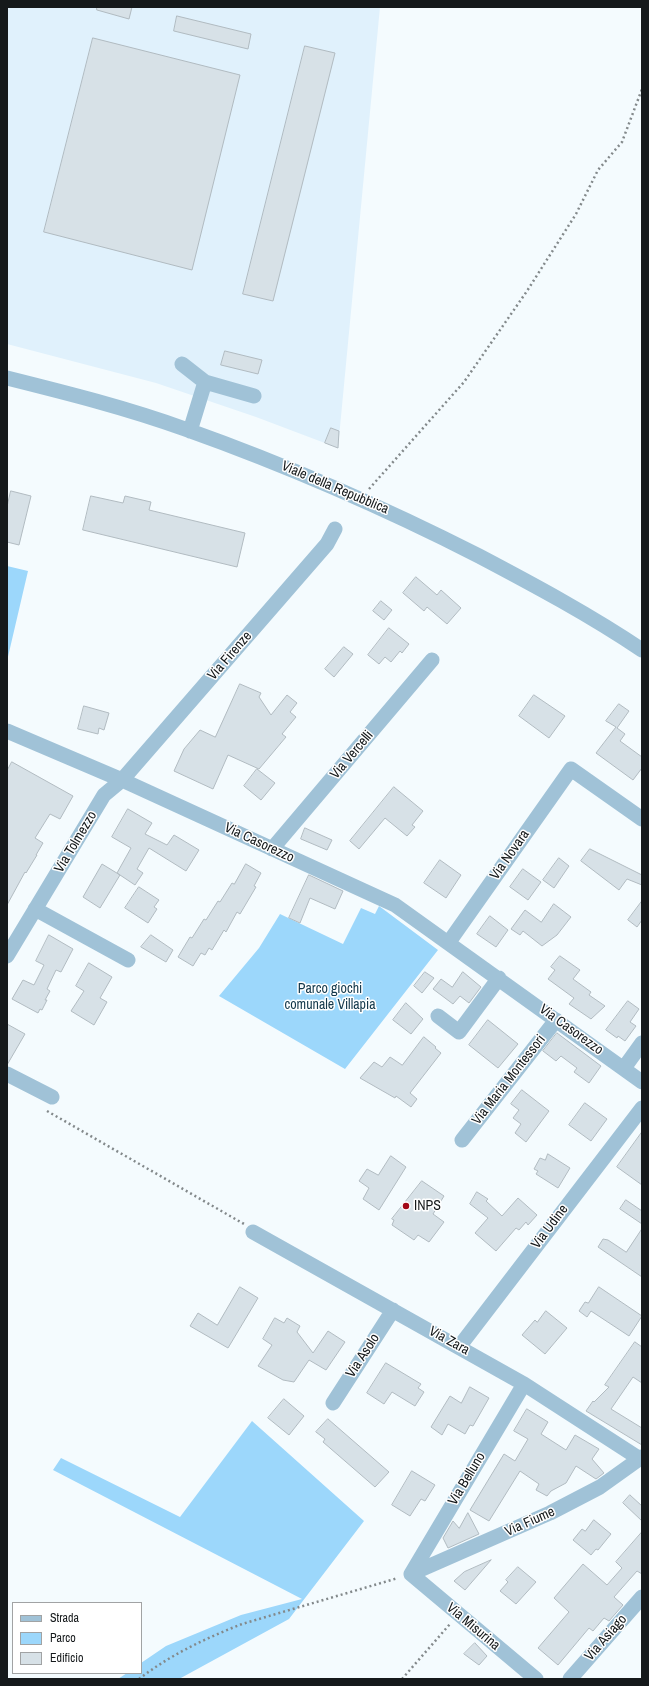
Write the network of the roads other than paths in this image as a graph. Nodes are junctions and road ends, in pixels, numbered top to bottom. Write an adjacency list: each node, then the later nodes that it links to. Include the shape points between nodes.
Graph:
1 (182, 364): 3 (street)
2 (7, 378): 5 (street, Viale della Repubblica, via 87,398)
3 (205, 382): 4 (street); 5 (street)
4 (254, 396)
5 (190, 431): 7 (street, Viale della Repubblica, via 280,464 421,526 558,598)
6 (335, 529): 10 (street, Via Firenze, via 327,544)
7 (642, 650)
8 (432, 660): 12 (street, Via Vercelli)
9 (7, 731): 10 (street, Via Casorezzo)
10 (122, 780): 12 (street, Via Casorezzo); 13 (street, Via Tolmezzo, via 104,795)
11 (642, 819): 14 (street, Via Novara, via 571,769)
12 (272, 849): 14 (street, Via Casorezzo, via 395,905)
13 (36, 909): 15 (street, Via Tolmezzo); 16 (street)
14 (449, 942): 17 (street, Via Casorezzo)
15 (7, 956)
16 (128, 960)
17 (499, 978): 18 (street, via 459,1032); 19 (street, Via Casorezzo)
18 (438, 1016)
19 (556, 1020): 21 (street, Via Casorezzo); 26 (street, Via Maria Montessori)
20 (642, 1043): 21 (street)
21 (624, 1068): 23 (street, Via Casorezzo)
22 (7, 1074): 24 (street)
23 (642, 1082)
24 (52, 1097)
25 (642, 1108): 29 (street, Via Udine)
26 (462, 1140)
27 (253, 1232): 28 (street, Via Zara)
28 (393, 1310): 29 (street, Via Zara); 31 (street, Via Asolo)
29 (459, 1347): 30 (street, Via Zara)
30 (524, 1384): 32 (street, Via Zara); 33 (street, Via Belluno)
31 (333, 1403)
32 (641, 1458): 33 (street, Via Fiume, via 600,1487 550,1513)
33 (411, 1574): 35 (street, Via Misurina)
34 (642, 1597): 36 (street, Via Asiago)
35 (536, 1679)
36 (570, 1679)

